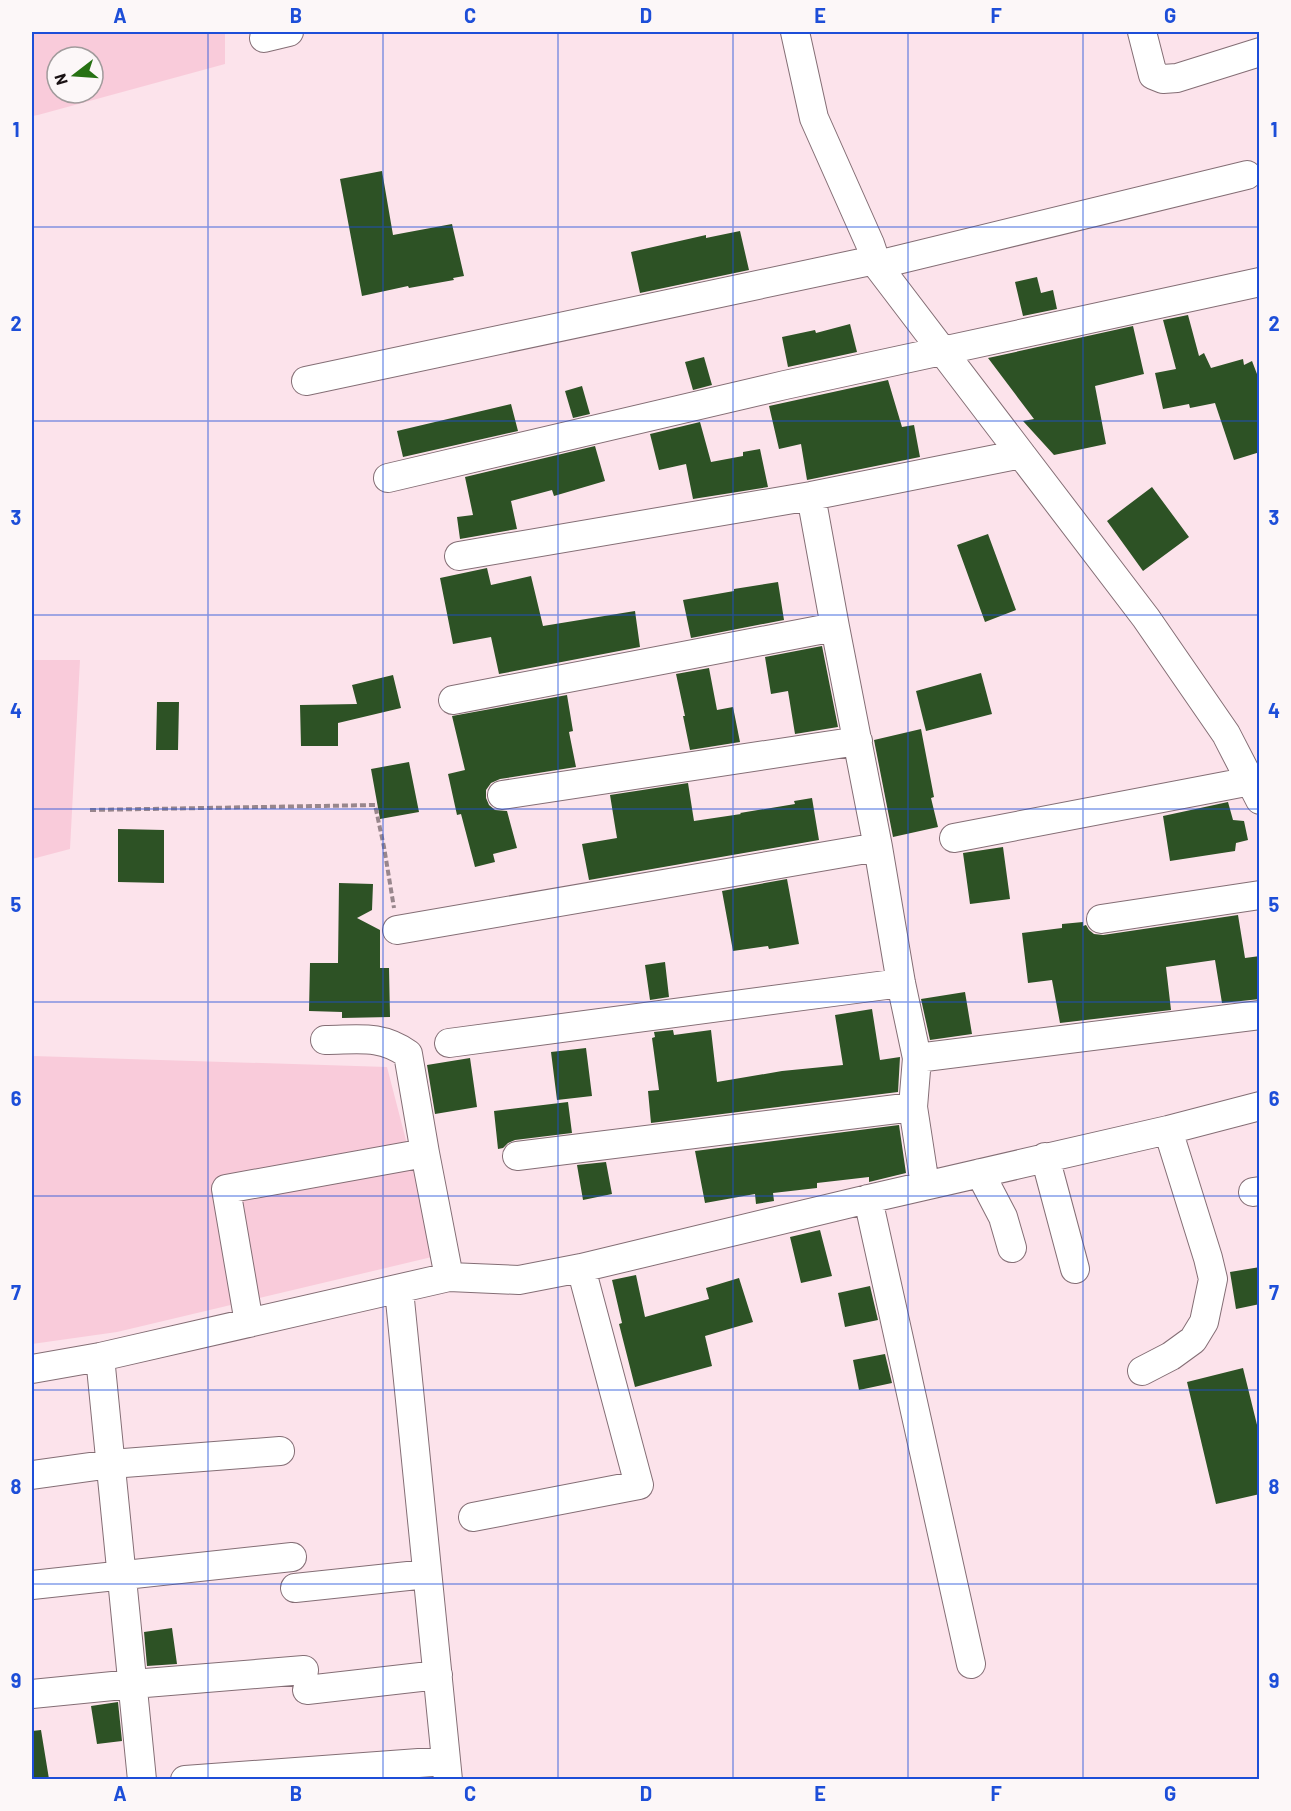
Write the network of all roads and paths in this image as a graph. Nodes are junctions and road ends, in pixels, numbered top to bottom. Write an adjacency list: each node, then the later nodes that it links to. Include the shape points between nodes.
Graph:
1 (795, 32): 5 (street, via 814,118)
2 (1142, 32): 3 (street, via 1153,75 1163,79)
3 (1260, 52)
4 (1247, 175): 5 (street)
5 (876, 263): 7 (street); 8 (street)
6 (1260, 282): 7 (street)
7 (942, 351): 9 (street); 10 (street)
8 (306, 381)
9 (1021, 454): 11 (street); 16 (street, via 1146,618 1226,734)
10 (388, 478)
11 (811, 496): 12 (street); 13 (street)
12 (459, 556)
13 (835, 627): 14 (street); 15 (street)
14 (453, 700)
15 (858, 741): 17 (street); 20 (street)
16 (1255, 790): 19 (street)
17 (502, 795)
18 (90, 810): 23 (path, via 375,805)
19 (954, 838)
20 (879, 847): 23 (street); 24 (street)
21 (1260, 895): 22 (street)
22 (1101, 919)
23 (397, 930)
24 (901, 983): 27 (street); 28 (street)
25 (1260, 1015): 28 (street)
26 (325, 1040): 32 (street, via 381,1040 408,1054)
27 (449, 1043)
28 (918, 1058): 30 (street)
29 (1260, 1106): 31 (street)
30 (913, 1107): 33 (street); 36 (street)
31 (1168, 1130): 34 (street); 46 (street, via 1213,1279 1204,1322 1193,1340)
32 (425, 1153): 41 (street); 43 (street, via 226,1189)
33 (517, 1156)
34 (1045, 1157): 35 (street); 40 (street)
35 (980, 1173): 36 (street); 38 (street, via 1003,1217)
36 (925, 1185): 37 (street)
37 (868, 1199): 39 (street); 56 (street)
38 (1012, 1248)
39 (581, 1268): 41 (street, via 519,1280); 50 (street, via 639,1485)
40 (1075, 1269)
41 (449, 1277): 42 (street)
42 (399, 1290): 43 (street); 53 (street)
43 (249, 1323): 44 (street)
44 (100, 1357): 45 (street); 48 (street)
45 (32, 1369)
46 (1142, 1371)
47 (280, 1451): 48 (street)
48 (111, 1464): 49 (street); 52 (street)
49 (32, 1475)
50 (472, 1517)
51 (292, 1557): 52 (street)
52 (122, 1574): 54 (street); 58 (street)
53 (427, 1574): 55 (street); 57 (street)
54 (32, 1585)
55 (295, 1588)
56 (971, 1664)
57 (438, 1675): 58 (street); 60 (street)
58 (133, 1684): 59 (street); 61 (street)
59 (32, 1694)
60 (447, 1770): 62 (street)
61 (142, 1779)
62 (185, 1779)

